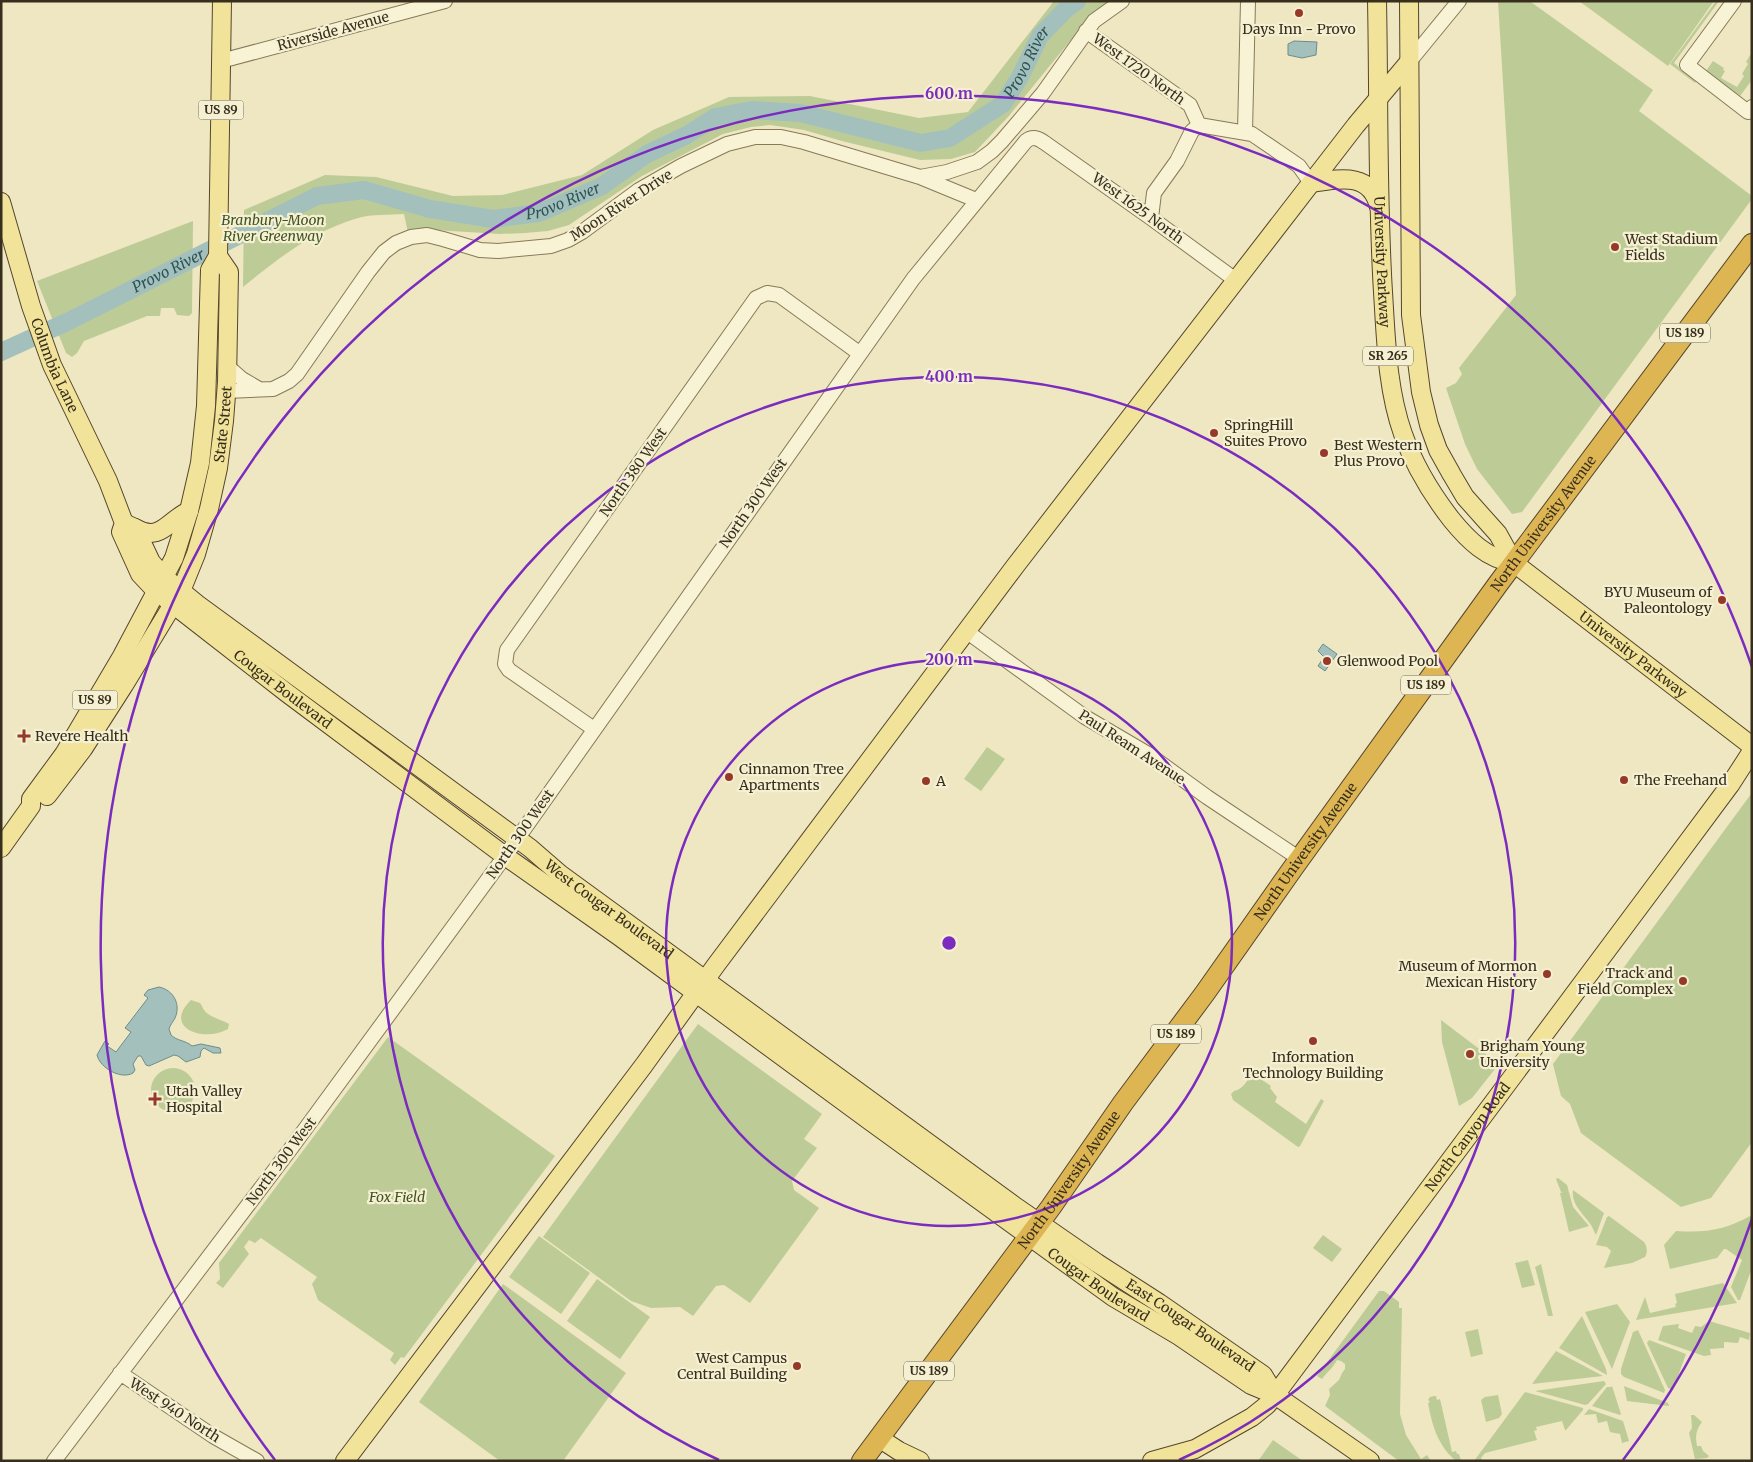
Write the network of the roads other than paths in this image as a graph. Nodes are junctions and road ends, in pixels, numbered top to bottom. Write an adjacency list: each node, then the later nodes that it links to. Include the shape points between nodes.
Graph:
1 (222, 1): 10 (main road, State Street / US 89)
2 (445, 1): 10 (street, Riverside Avenue)
3 (1122, 1): 9 (street, via 1094,20)
4 (1248, 1): 15 (street)
5 (1377, 1): 12 (main road, University Parkway / SR 265)
6 (1409, 1): 11 (main road, University Parkway / SR 265)
7 (1459, 1): 11 (street)
8 (1734, 1): 13 (street, via 1687,65)
9 (1086, 31): 14 (street, West 1720 North, via 1190,105); 17 (street, via 1044,93 992,151 977,162)
10 (221, 60): 24 (main road, State Street / US 89)
11 (1409, 62): 12 (main road); 33 (main road, University Parkway / SR 265, via 1412,315 1421,392 1435,442 1452,475 1465,497 1498,534)
12 (1378, 99): 18 (main road); 21 (main road, University Parkway / SR 265)
13 (1750, 109)
14 (1199, 126): 15 (street); 22 (street, via 1192,131 1177,161 1154,193)
15 (1244, 132): 18 (street, via 1252,134 1299,166)
16 (1037, 138): 19 (street, North 300 West, via 1030,138 1021,146); 22 (street, West 1625 North)
17 (920, 177): 19 (street); 29 (street, Moon River Drive, via 804,142 781,137 755,137 727,144 681,166 639,190 582,232 551,246 480,250 435,237 411,238 384,252 297,374 273,389)
18 (1311, 183): 21 (main road, via 1344,178 1356,180 1372,191); 25 (main road)
19 (976, 200): 26 (street, North 300 West)
20 (1, 202): 32 (main road, Columbia Lane, via 52,365)
21 (1379, 208): 33 (main road, University Parkway / SR 265, via 1387,347 1403,434 1425,481 1455,523 1484,552)
22 (1151, 218): 25 (street, West 1625 North)
23 (1752, 244): 33 (highway, North University Avenue / US 189)
24 (218, 256): 27 (main road, State Street / US 89, via 229,272); 28 (main road, State Street / US 89, via 210,270)
25 (1237, 281): 36 (main road)
26 (859, 352): 38 (street, North 300 West); 38 (street, North 380 West, via 785,298 773,293 760,295 507,650 505,664 509,670)
27 (227, 366): 29 (street); 30 (main road, State Street / US 89)
28 (207, 367): 30 (main road, via 214,370 219,386); 31 (main road, State Street / US 89, via 200,462)
29 (260, 389): 30 (street, Moon River Drive)
30 (226, 391): 35 (main road, State Street / US 89, via 218,468 209,509 196,554)
31 (189, 511): 32 (main road, via 161,532 147,533); 34 (main road, State Street / US 89, via 174,558)
32 (129, 525): 34 (main road, Columbia Lane, via 121,532 139,570)
33 (1514, 564): 39 (main road, University Parkway); 46 (highway, North University Avenue / US 189)
34 (160, 584): 35 (main road, Cougar Boulevard); 42 (main road, US 89, via 64,754 31,799)
35 (176, 598): 37 (main road, Cougar Boulevard); 41 (main road, Cougar Boulevard, via 287,693); 42 (main road, US 89, via 83,749 40,806)
36 (966, 631): 46 (street, Paul Ream Avenue, via 1077,711 1148,754); 47 (main road)
37 (339, 707): 43 (main road, West Cougar Boulevard)
38 (594, 729): 43 (street, North 300 West)
39 (1752, 746)
40 (1752, 751): 54 (main road, North Canyon Road)
41 (410, 784): 45 (main road, West Cougar Boulevard)
42 (31, 806): 44 (main road, US 89)
43 (517, 839): 45 (street, North 300 West); 47 (main road, West Cougar Boulevard)
44 (1, 848)
45 (505, 856): 47 (main road, West Cougar Boulevard); 53 (street, North 300 West, via 292,1147)
46 (1300, 859): 50 (highway, North University Avenue / US 189)
47 (697, 991): 48 (main road, West Cougar Boulevard); 49 (main road, West Cougar Boulevard); 58 (main road)
48 (880, 1108): 50 (main road, Cougar Boulevard)
49 (908, 1147): 50 (main road, Cougar Boulevard, via 950,1179)
50 (1034, 1229): 51 (main road, Cougar Boulevard); 52 (main road, Cougar Boulevard, via 1113,1297); 55 (highway, North University Avenue / US 189)
51 (1120, 1278): 54 (main road, East Cougar Boulevard, via 1262,1375)
52 (1170, 1330): 54 (main road, East Cougar Boulevard, via 1251,1385)
53 (120, 1373): 56 (street, North 300 West); 57 (street, West 940 North, via 213,1436)
54 (1275, 1395): 61 (main road, North Canyon Road, via 1252,1416 1195,1449); 62 (main road)
55 (879, 1438): 59 (highway, North University Avenue / US 189); 60 (main road)
56 (54, 1461)
57 (257, 1461)
58 (345, 1461)
59 (862, 1461)
60 (920, 1461)
61 (1152, 1461)
62 (1370, 1461)

